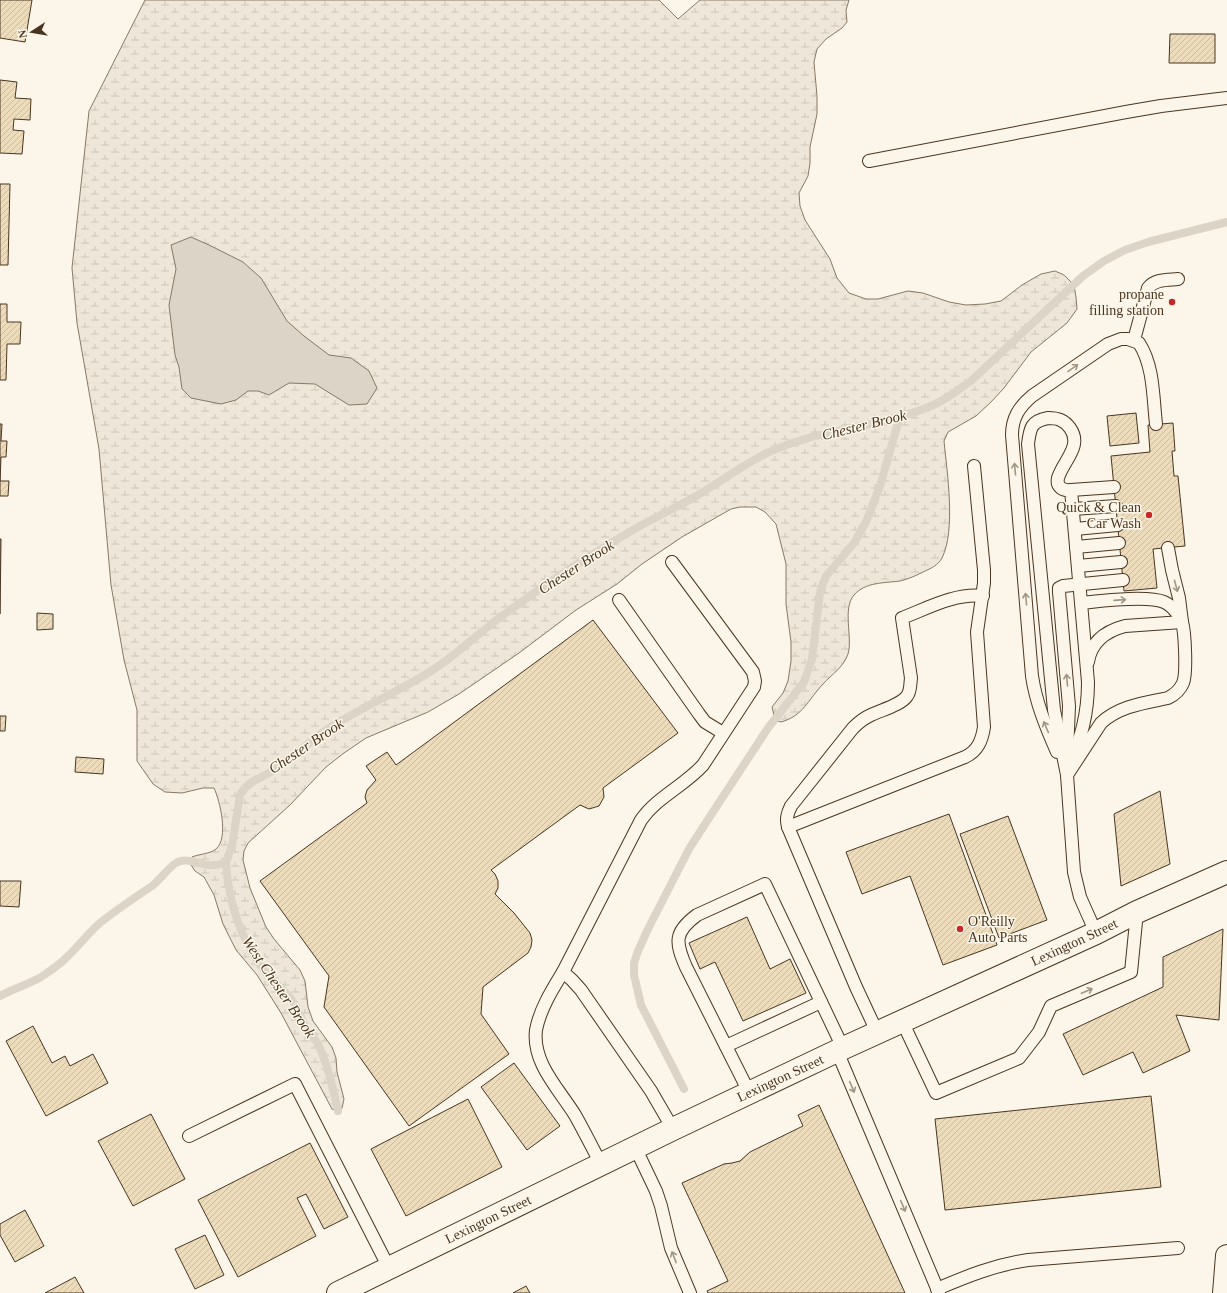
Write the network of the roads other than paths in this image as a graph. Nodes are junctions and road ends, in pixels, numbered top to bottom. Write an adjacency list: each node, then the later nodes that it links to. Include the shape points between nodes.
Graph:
1 (1227, 98): 2 (lane, via 1126,112)
2 (869, 161)
3 (1178, 279): 4 (lane, via 1152,283 1148,288)
4 (1134, 340): 5 (lane, via 1143,349 1148,365); 27 (lane, one-way to 4, via 1042,719 1034,690 1013,422 1018,410 1026,401 1102,348 1121,339)
5 (1156, 424)
6 (974, 466): 21 (lane, via 984,570)
7 (1114, 487): 8 (lane)
8 (1071, 490): 10 (lane); 27 (lane, via 1060,488 1058,482 1073,448 1073,433 1064,421 1056,418 1040,419 1031,428 1028,444 1054,710)
9 (1116, 506): 10 (lane)
10 (1073, 509): 12 (lane)
11 (1118, 525): 12 (lane)
12 (1075, 529): 14 (lane)
13 (1119, 543): 14 (lane)
14 (1076, 547): 18 (lane)
15 (1168, 548): 24 (lane, one-way to 24)
16 (672, 562): 26 (lane, via 753,672 754,687)
17 (1121, 562): 18 (lane)
18 (1078, 566): 20 (lane)
19 (1123, 580): 20 (lane)
20 (1080, 584): 23 (lane); 27 (lane, one-way to 20, via 1069,706 1058,592 1063,586)
21 (983, 596): 28 (lane, via 956,598 902,618 911,678 907,696 898,703 869,715 853,728 790,806); 28 (lane, via 977,632 984,727 983,735 972,754)
22 (620, 600): 26 (lane, via 699,714)
23 (1081, 602): 24 (lane, one-way to 24, via 1157,600 1172,607); 25 (lane)
24 (1182, 622): 25 (lane, via 1125,626 1109,632 1096,643); 27 (lane, via 1186,672 1179,689 1168,698 1124,708 1108,716)
25 (1087, 670): 27 (lane, via 1085,721)
26 (723, 733): 32 (lane, via 697,772 653,806 641,820)
27 (1066, 775): 31 (lane, via 1074,872 1080,897)
28 (788, 827): 35 (lane, via 852,980)
29 (1227, 872): 30 (main road, Lexington Street)
30 (1138, 912): 31 (main road, Lexington Street); 34 (lane, one-way to 30, via 936,1093 1019,1058 1039,1032 1051,1006 1131,972)
31 (1096, 933): 34 (main road, Lexington Street)
32 (562, 972): 39 (lane, via 581,990 650,1091); 42 (lane, via 540,1018 536,1031 537,1048 546,1071 574,1114)
33 (821, 1002): 36 (lane); 36 (lane, via 765,884 697,915 682,929 678,937 678,946); 37 (lane)
34 (902, 1021): 35 (main road, Lexington Street)
35 (878, 1032): 37 (main road, Lexington Street)
36 (726, 1046): 38 (lane)
37 (840, 1049): 38 (main road, Lexington Street); 46 (lane, one-way to 46)
38 (749, 1092): 39 (main road, Lexington Street)
39 (672, 1129): 41 (main road, Lexington Street)
40 (189, 1136): 45 (lane, via 295,1084)
41 (635, 1146): 42 (main road, Lexington Street); 48 (lane, one-way to 41, via 671,1248 656,1191)
42 (601, 1164): 45 (main road, Lexington Street)
43 (1178, 1248): 46 (lane, via 1011,1262 980,1271)
44 (1227, 1256): 49 (main road)
45 (389, 1268): 47 (main road, Lexington Street)
46 (938, 1291)
47 (338, 1293)
48 (690, 1293)
49 (1224, 1293)

